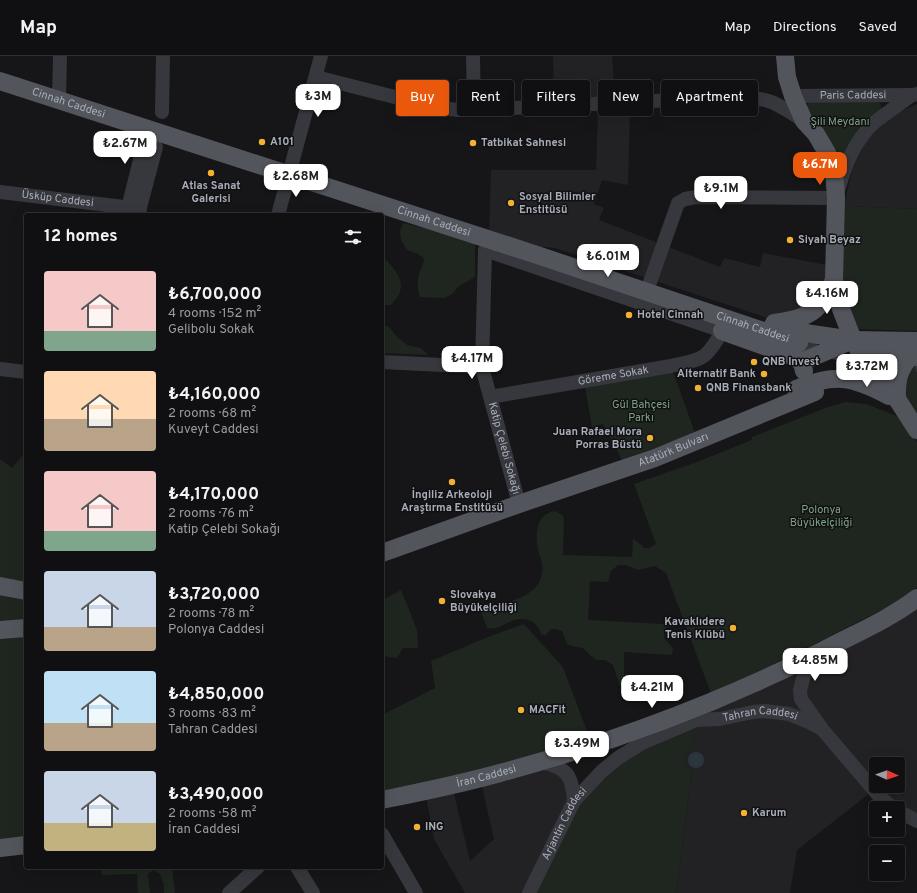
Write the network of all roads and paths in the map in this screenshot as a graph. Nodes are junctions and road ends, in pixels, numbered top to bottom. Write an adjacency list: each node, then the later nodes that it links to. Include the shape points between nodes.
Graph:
1 (60, 56): 11 (street)
2 (163, 56): 14 (street)
3 (321, 56): 6 (street)
4 (473, 56): 7 (street)
5 (785, 56): 10 (main road, via 787,77)
6 (316, 76): 13 (street, via 434,107); 18 (street)
7 (473, 80)
8 (0, 81): 11 (main road, Cinnah Caddesi)
9 (915, 94): 10 (street, Paris Caddesi); 20 (street, Paris Caddesi, via 874,122 860,139 842,174)
10 (793, 96): 15 (main road)
11 (59, 99): 16 (main road, Cinnah Caddesi)
12 (514, 108): 15 (street, via 750,97 771,101)
13 (457, 110)
14 (162, 112)
15 (804, 121): 20 (main road, via 822,144 831,162)
16 (148, 128): 18 (main road, Cinnah Caddesi); 21 (street)
17 (156, 148): 21 (street)
18 (289, 175): 22 (street); 23 (main road, Cinnah Caddesi)
19 (0, 192): 21 (street, Üsküp Caddesi)
20 (836, 198): 24 (main road); 25 (street, via 718,196 686,199 678,203)
21 (135, 211)
22 (279, 213)
23 (534, 254): 25 (main road, Cinnah Caddesi, via 553,253); 29 (main road, Cinnah Caddesi)
24 (834, 280): 26 (main road, via 825,299 817,308 796,319); 28 (main road, via 841,309)
25 (649, 285): 26 (main road, Cinnah Caddesi)
26 (769, 324): 28 (main road, Cinnah Caddesi, via 797,332)
27 (722, 331): 32 (main road, via 790,354); 33 (street, Katip Çelebi Sokağı, via 485,250); 37 (street, Göreme Sokak, via 710,352 690,362)
28 (853, 340): 30 (main road, Cinnah Caddesi); 32 (main road); 38 (main road, via 872,371)
29 (798, 343)
30 (915, 351): 38 (main road, via 900,370)
31 (384, 362): 33 (street)
32 (801, 362): 36 (main road, via 805,376 802,383)
33 (482, 366): 37 (street, Katip Çelebi Sokağı)
34 (0, 369): 35 (street)
35 (24, 372)
36 (806, 390): 38 (main road, Atatürk Bulvarı, via 826,379 844,378 866,384); 40 (main road, Atatürk Bulvarı, via 655,458)
37 (490, 397): 40 (street, Katip Çelebi Sokağı)
38 (896, 399): 39 (main road)
39 (917, 430)
40 (524, 502): 41 (main road, Atatürk Bulvarı)
41 (384, 552)
42 (0, 586): 43 (main road)
43 (24, 591)
44 (917, 598): 51 (main road, İran Caddesi, via 804,660 716,700 598,744)
45 (917, 611): 48 (main road, via 882,632)
46 (24, 628): 47 (main road)
47 (0, 630)
48 (804, 671): 49 (main road); 50 (street, Tahran Caddesi, via 801,699)
49 (696, 720): 50 (street, Tahran Caddesi, via 720,719 753,712 777,712 789,714); 53 (street, Arjantin Caddesi, via 642,743 618,758)
50 (822, 729): 54 (street, Tahran Caddesi)
51 (541, 762): 52 (main road, İran Caddesi); 53 (street, via 554,765 567,773)
52 (384, 800)
53 (574, 801): 65 (street, Arjantin Caddesi)
54 (885, 801)
55 (905, 815): 56 (street)
56 (917, 821)
57 (384, 837): 64 (street)
58 (24, 845): 59 (main road)
59 (0, 848)
60 (256, 869): 62 (street)
61 (298, 869): 63 (street)
62 (229, 893)
63 (313, 893)
64 (416, 893)
65 (529, 893)

